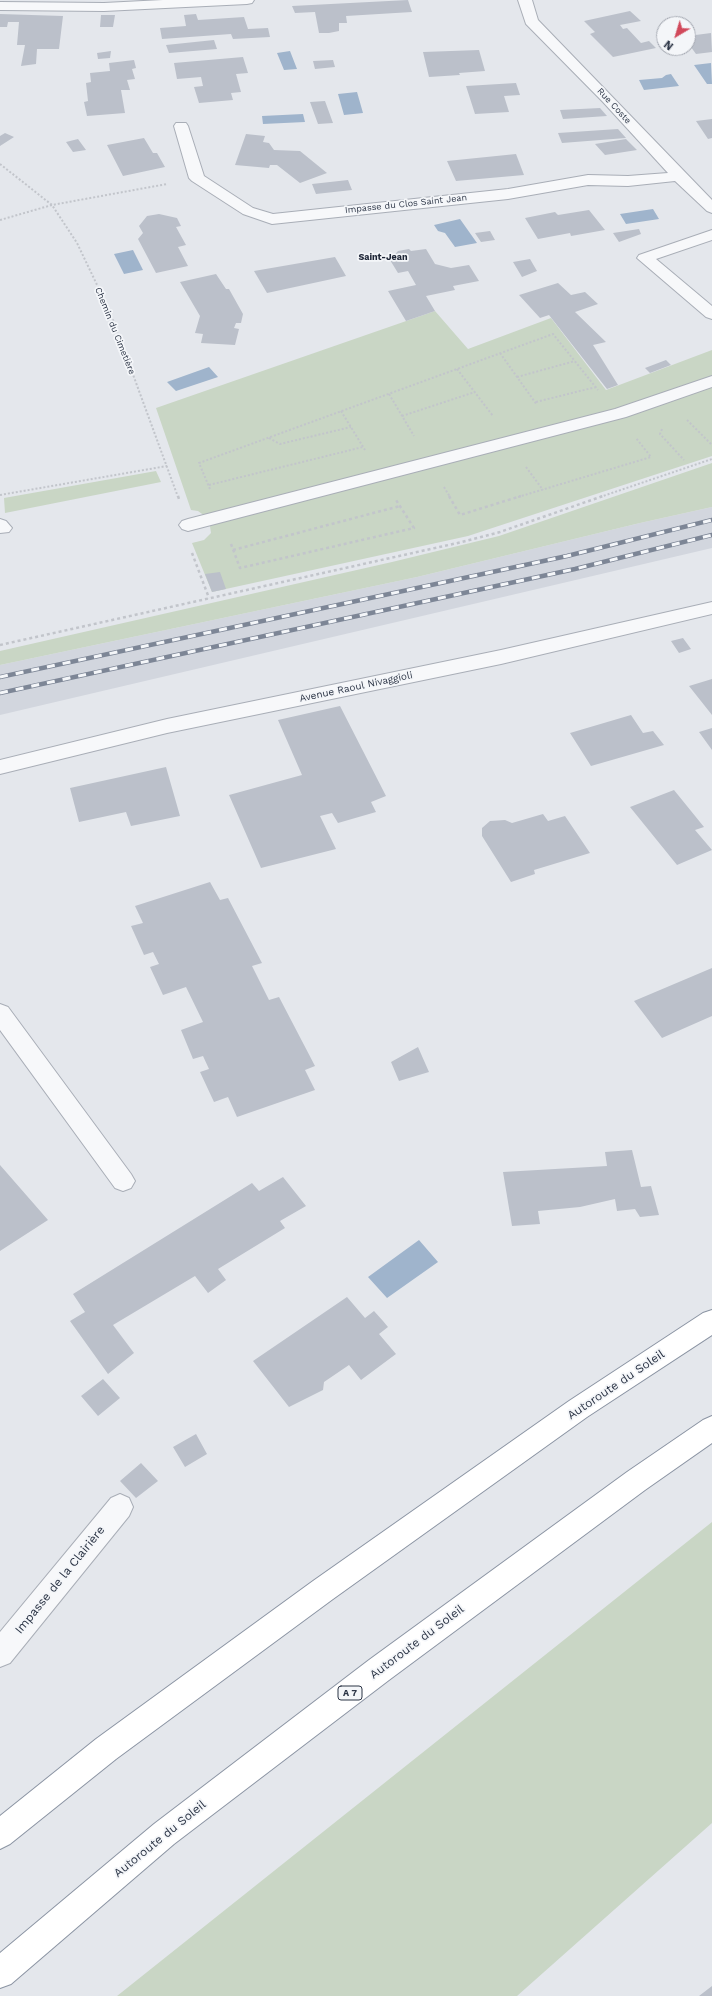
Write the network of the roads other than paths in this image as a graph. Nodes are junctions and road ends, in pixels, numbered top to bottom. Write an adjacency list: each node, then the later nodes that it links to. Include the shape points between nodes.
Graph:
1 (247, 0): 3 (street, via 104,6)
2 (525, 0): 5 (street, Rue Coste, via 531,20)
3 (0, 6)
4 (181, 126): 5 (street, Impasse du Clos Saint Jean, via 197,178 248,211 272,219 508,194 588,180 628,182)
5 (679, 176): 6 (street, Rue Coste)
6 (712, 208)
7 (712, 235): 8 (street, via 645,258)
8 (712, 314)
9 (712, 381): 10 (street, via 620,413)
10 (188, 525)
11 (712, 608): 12 (street, Avenue Raoul Nivaggioli, via 501,657 167,726)
12 (0, 767)
13 (0, 1013): 14 (street)
14 (123, 1180)
15 (712, 1321): 19 (highway, Autoroute du Soleil, via 578,1409 324,1590 106,1749)
16 (712, 1428): 20 (highway, Autoroute du Soleil / A 7, via 424,1637 164,1834)
17 (120, 1507): 18 (street, Impasse de la Clairière)
18 (0, 1653)
19 (0, 1834)
20 (0, 1973)

